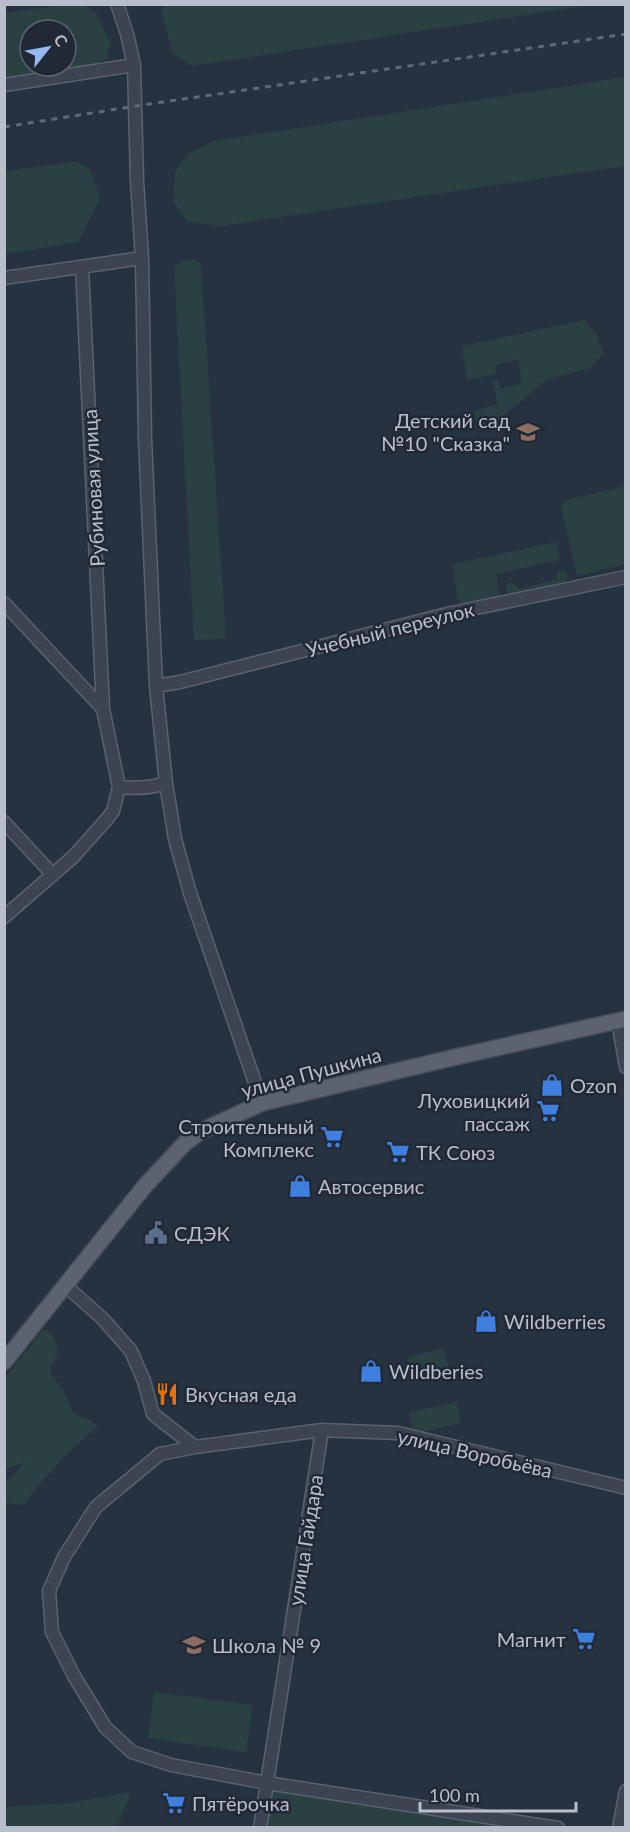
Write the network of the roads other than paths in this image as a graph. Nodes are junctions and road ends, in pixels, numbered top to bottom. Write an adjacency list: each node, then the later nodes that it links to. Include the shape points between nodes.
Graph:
1 (117, 4): 2 (street)
2 (134, 65): 3 (street); 4 (street)
3 (4, 85)
4 (142, 258): 5 (street); 9 (street)
5 (82, 267): 6 (street); 10 (street, Рубиновая улица)
6 (4, 278)
7 (626, 577): 9 (street, Учебный переулок, via 447,614)
8 (4, 603): 10 (street)
9 (156, 686): 11 (street)
10 (103, 709): 12 (street, Рубиновая улица)
11 (166, 783): 12 (street, via 152,788); 18 (street, via 175,839 190,893)
12 (119, 787): 14 (street, via 107,819)
13 (4, 822): 14 (street)
14 (53, 875): 15 (street)
15 (4, 917)
16 (622, 1020): 17 (street); 18 (main road, улица Пушкина)
17 (626, 1066)
18 (262, 1103): 19 (main road, улица Пушкина, via 225,1118 186,1143 144,1187)
19 (66, 1286): 20 (main road, улица Пушкина); 22 (street, via 131,1351 153,1414)
20 (4, 1362)
21 (322, 1430): 22 (street, улица Воробьёва); 23 (street, улица Воробьёва, via 398,1433); 24 (street, улица Гайдара)
22 (195, 1447): 24 (street, улица Воробьёва, via 160,1454 96,1507 64,1557 49,1591 52,1632 105,1727 132,1752 171,1765)
23 (626, 1488)
24 (267, 1783): 26 (street, улица Гайдара); 27 (street, улица Воробьёва)
25 (626, 1791): 28 (street)
26 (260, 1827)
27 (558, 1827)
28 (619, 1827)

